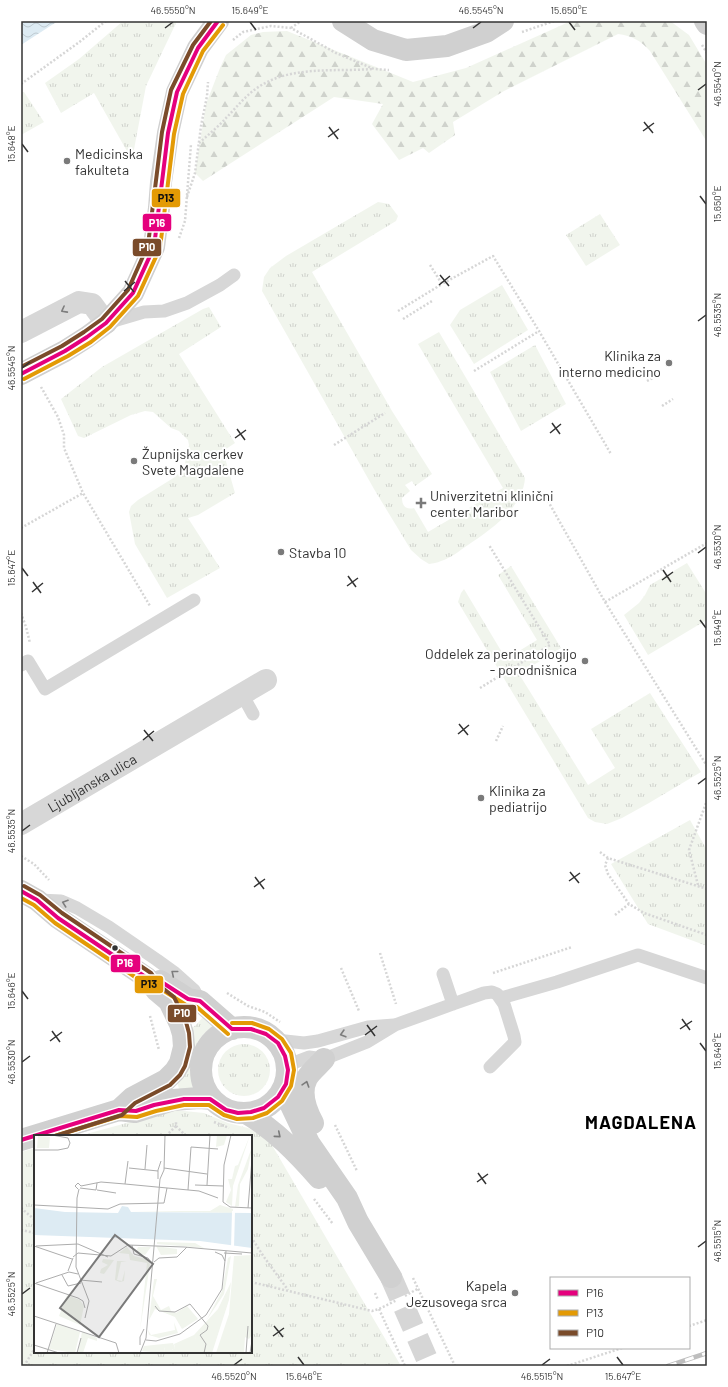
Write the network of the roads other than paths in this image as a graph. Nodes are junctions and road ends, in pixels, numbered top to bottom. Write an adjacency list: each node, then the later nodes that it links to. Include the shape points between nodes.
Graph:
1 (218, 21): 7 (street, via 198,48 177,92 168,133 154,247 133,293)
2 (343, 21): 3 (street, via 372,40 406,50 447,46 486,32)
3 (503, 21)
4 (705, 21): 5 (street)
5 (707, 24)
6 (234, 275): 7 (lane, via 187,302 164,311 144,312)
7 (106, 323): 8 (street, one-way to 8, via 92,304 79,302); 9 (street, via 65,351)
8 (21, 332)
9 (21, 374)
10 (194, 600): 11 (lane, via 44,689)
11 (25, 663)
12 (266, 680): 13 (street, Ljubljanska ulica)
13 (242, 694): 14 (lane); 15 (street, Ljubljanska ulica)
14 (253, 714)
15 (23, 819)
16 (29, 896): 18 (street); 21 (lane, one-way to 16, via 194,990 157,960 92,917 61,901)
17 (443, 974): 22 (lane)
18 (147, 978): 21 (street, via 160,981 188,999); 31 (street, via 156,990 169,1000 175,1010 183,1034 184,1047 180,1063 166,1080 132,1098)
19 (707, 978): 20 (lane, via 638,955)
20 (501, 998): 22 (lane, via 492,992); 28 (lane, via 515,1042)
21 (200, 1001): 24 (street)
22 (453, 1004): 23 (lane)
23 (396, 1025): 25 (lane, one-way to 25, via 368,1027 318,1041 304,1042); 26 (lane, via 367,1042)
24 (232, 1029): 25 (street, via 248,1027 266,1033); 30 (street, via 220,1034 203,1056 203,1085)
25 (279, 1032): 27 (street, via 281,1047)
26 (324, 1059): 27 (lane, via 309,1057); 36 (street, one-way to 26, via 349,1188 305,1103 303,1093 307,1078)
27 (288, 1065): 29 (street)
28 (490, 1067)
29 (284, 1087): 32 (street, via 271,1104 255,1112); 36 (street, via 309,1143 347,1198)
30 (212, 1099): 31 (street, via 173,1100 135,1112); 32 (street, via 228,1111)
31 (119, 1110): 33 (street)
32 (246, 1113): 36 (street, one-way to 36, via 281,1137 319,1178 337,1202)
33 (37, 1135)
34 (34, 1136): 35 (street)
35 (21, 1140)
36 (358, 1222): 37 (street)
37 (391, 1277)

